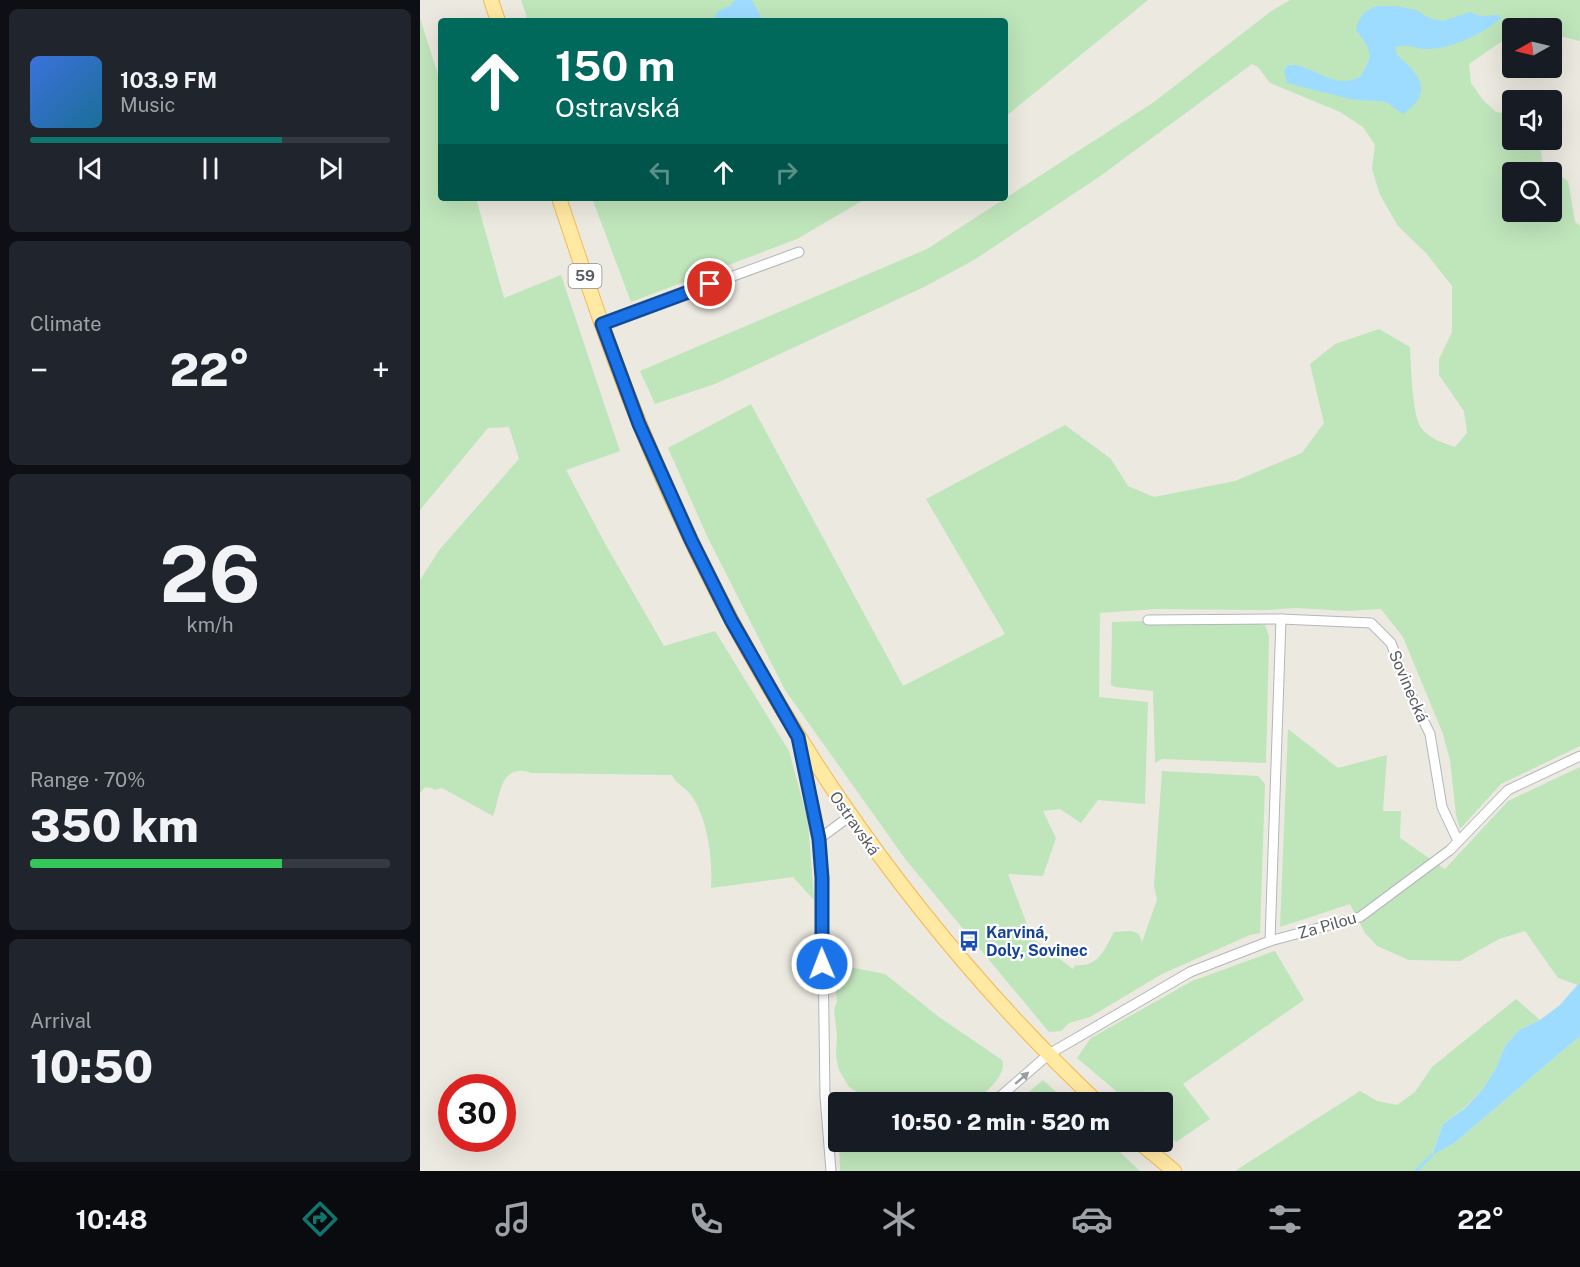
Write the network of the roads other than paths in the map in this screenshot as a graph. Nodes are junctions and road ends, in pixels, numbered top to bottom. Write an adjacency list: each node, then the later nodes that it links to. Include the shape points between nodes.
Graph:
1 (491, 0): 2 (main road)
2 (497, 18)
3 (560, 201): 5 (main road, Ostravská / 59)
4 (799, 252): 5 (street)
5 (602, 324): 8 (main road, Ostravská / 59, via 664,482 706,572)
6 (1281, 619): 7 (street, Sovinecká); 12 (street, Sovinecká, via 1371,623 1391,643 1430,734 1442,807); 13 (street)
7 (1148, 620)
8 (798, 737): 10 (main road, Ostravská / 59); 11 (street)
9 (1580, 756): 12 (street, Za Pilou, via 1508,790)
10 (850, 816): 11 (street); 14 (main road, Ostravská / 59, via 924,914)
11 (819, 839): 17 (street)
12 (1458, 841): 13 (street, Za Pilou, via 1360,917)
13 (1270, 941): 14 (street, Za Pilou, via 1190,972)
14 (1049, 1054): 15 (street, one-way to 14); 16 (main road, Ostravská / 59)
15 (1005, 1092)
16 (1087, 1092)
17 (825, 1096): 18 (street); 20 (street)
18 (828, 1097)
19 (1151, 1152): 21 (main road)
20 (831, 1171)
21 (1174, 1171)

